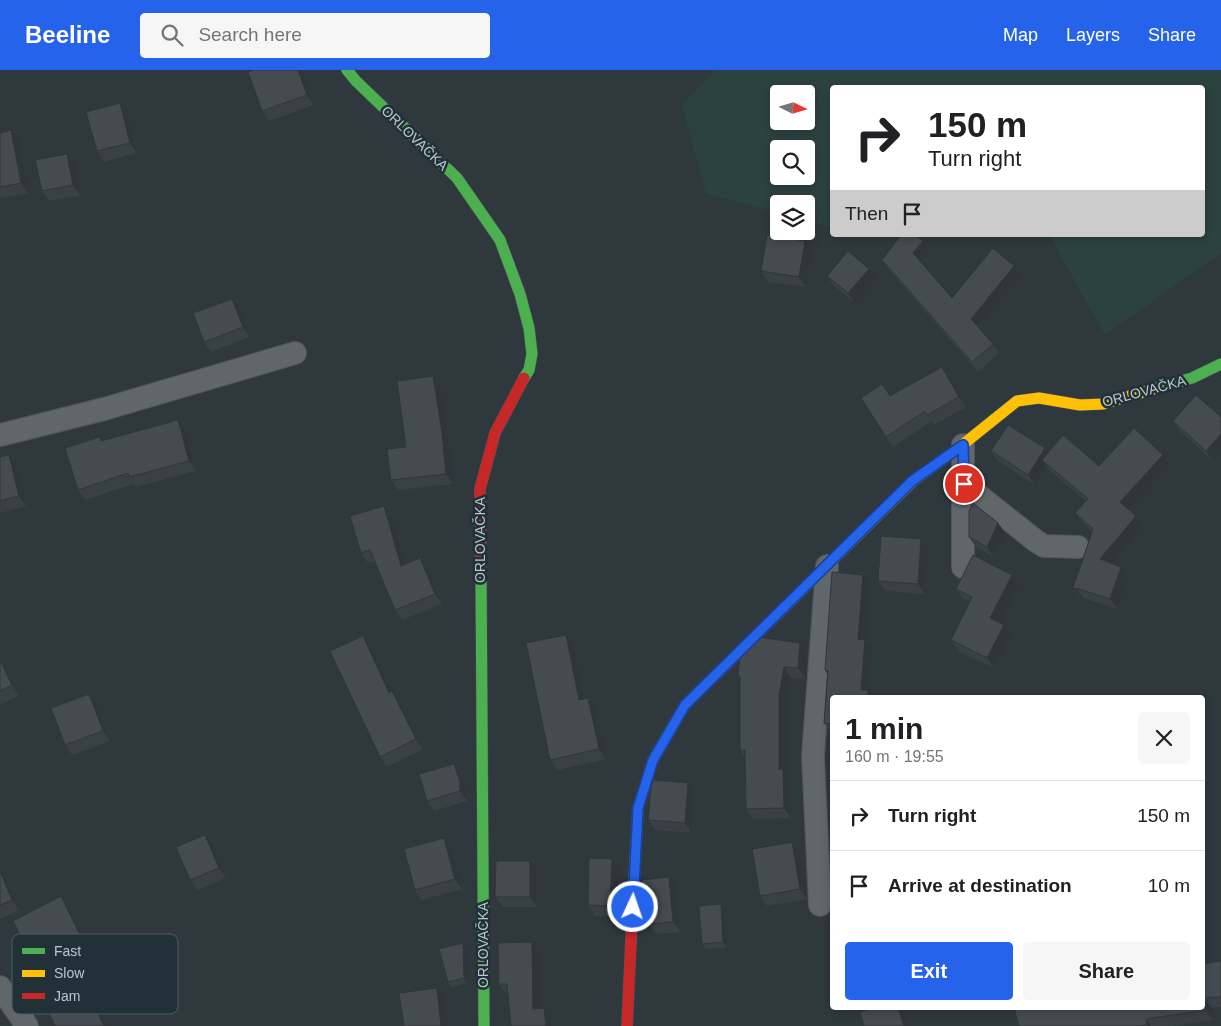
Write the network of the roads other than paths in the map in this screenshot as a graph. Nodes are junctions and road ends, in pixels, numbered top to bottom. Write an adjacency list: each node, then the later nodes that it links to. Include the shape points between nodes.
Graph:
1 (347, 70): 15 (street, ORLOVAČKA, via 457,178 500,240 529,328 532,354 529,370 495,433 480,488)
2 (295, 353): 4 (street, via 104,409)
3 (1221, 364): 5 (street, ORLOVAČKA, via 1192,378 1103,404 1080,405 1039,398 1017,401)
4 (0, 435)
5 (963, 445): 6 (street); 8 (street, ORLOVAČKA, via 912,481)
6 (964, 484): 7 (street, via 1044,546); 9 (street)
7 (1078, 547)
8 (827, 566): 10 (street, via 813,756); 16 (street, ORLOVAČKA, via 685,705 653,760 638,808)
9 (963, 567)
10 (820, 905)
11 (0, 987): 12 (street)
12 (12, 1004)
13 (19, 1014): 14 (street)
14 (27, 1026)
15 (484, 1026)
16 (627, 1026)

